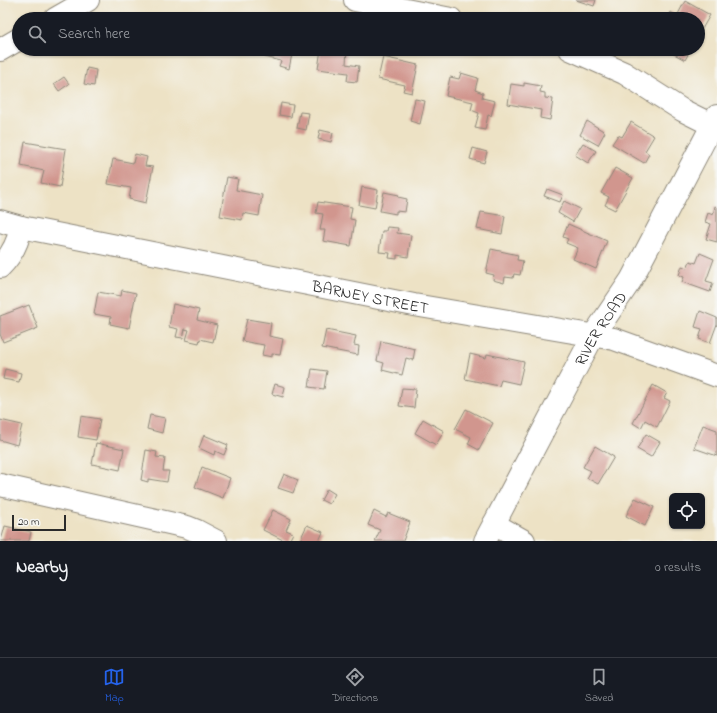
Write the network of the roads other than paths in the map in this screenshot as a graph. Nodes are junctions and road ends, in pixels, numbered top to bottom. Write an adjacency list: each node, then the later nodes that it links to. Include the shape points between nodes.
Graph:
1 (88, 0): 3 (main road)
2 (355, 0): 4 (main road)
3 (67, 12)
4 (416, 12)
5 (12, 43): 6 (main road)
6 (0, 50)
7 (586, 56): 8 (main road, via 624,73 682,110)
8 (714, 121): 12 (main road, RIVER ROAD, via 631,280)
9 (0, 221): 10 (main road, BARNEY STREET)
10 (21, 227): 11 (main road, via 18,242); 12 (main road, BARNEY STREET, via 414,305)
11 (0, 267)
12 (594, 336): 13 (main road, BARNEY STREET, via 614,339); 15 (main road, RIVER ROAD)
13 (717, 375)
14 (0, 485): 16 (main road, via 187,527)
15 (489, 533): 17 (main road)
16 (216, 541)
17 (524, 541)

